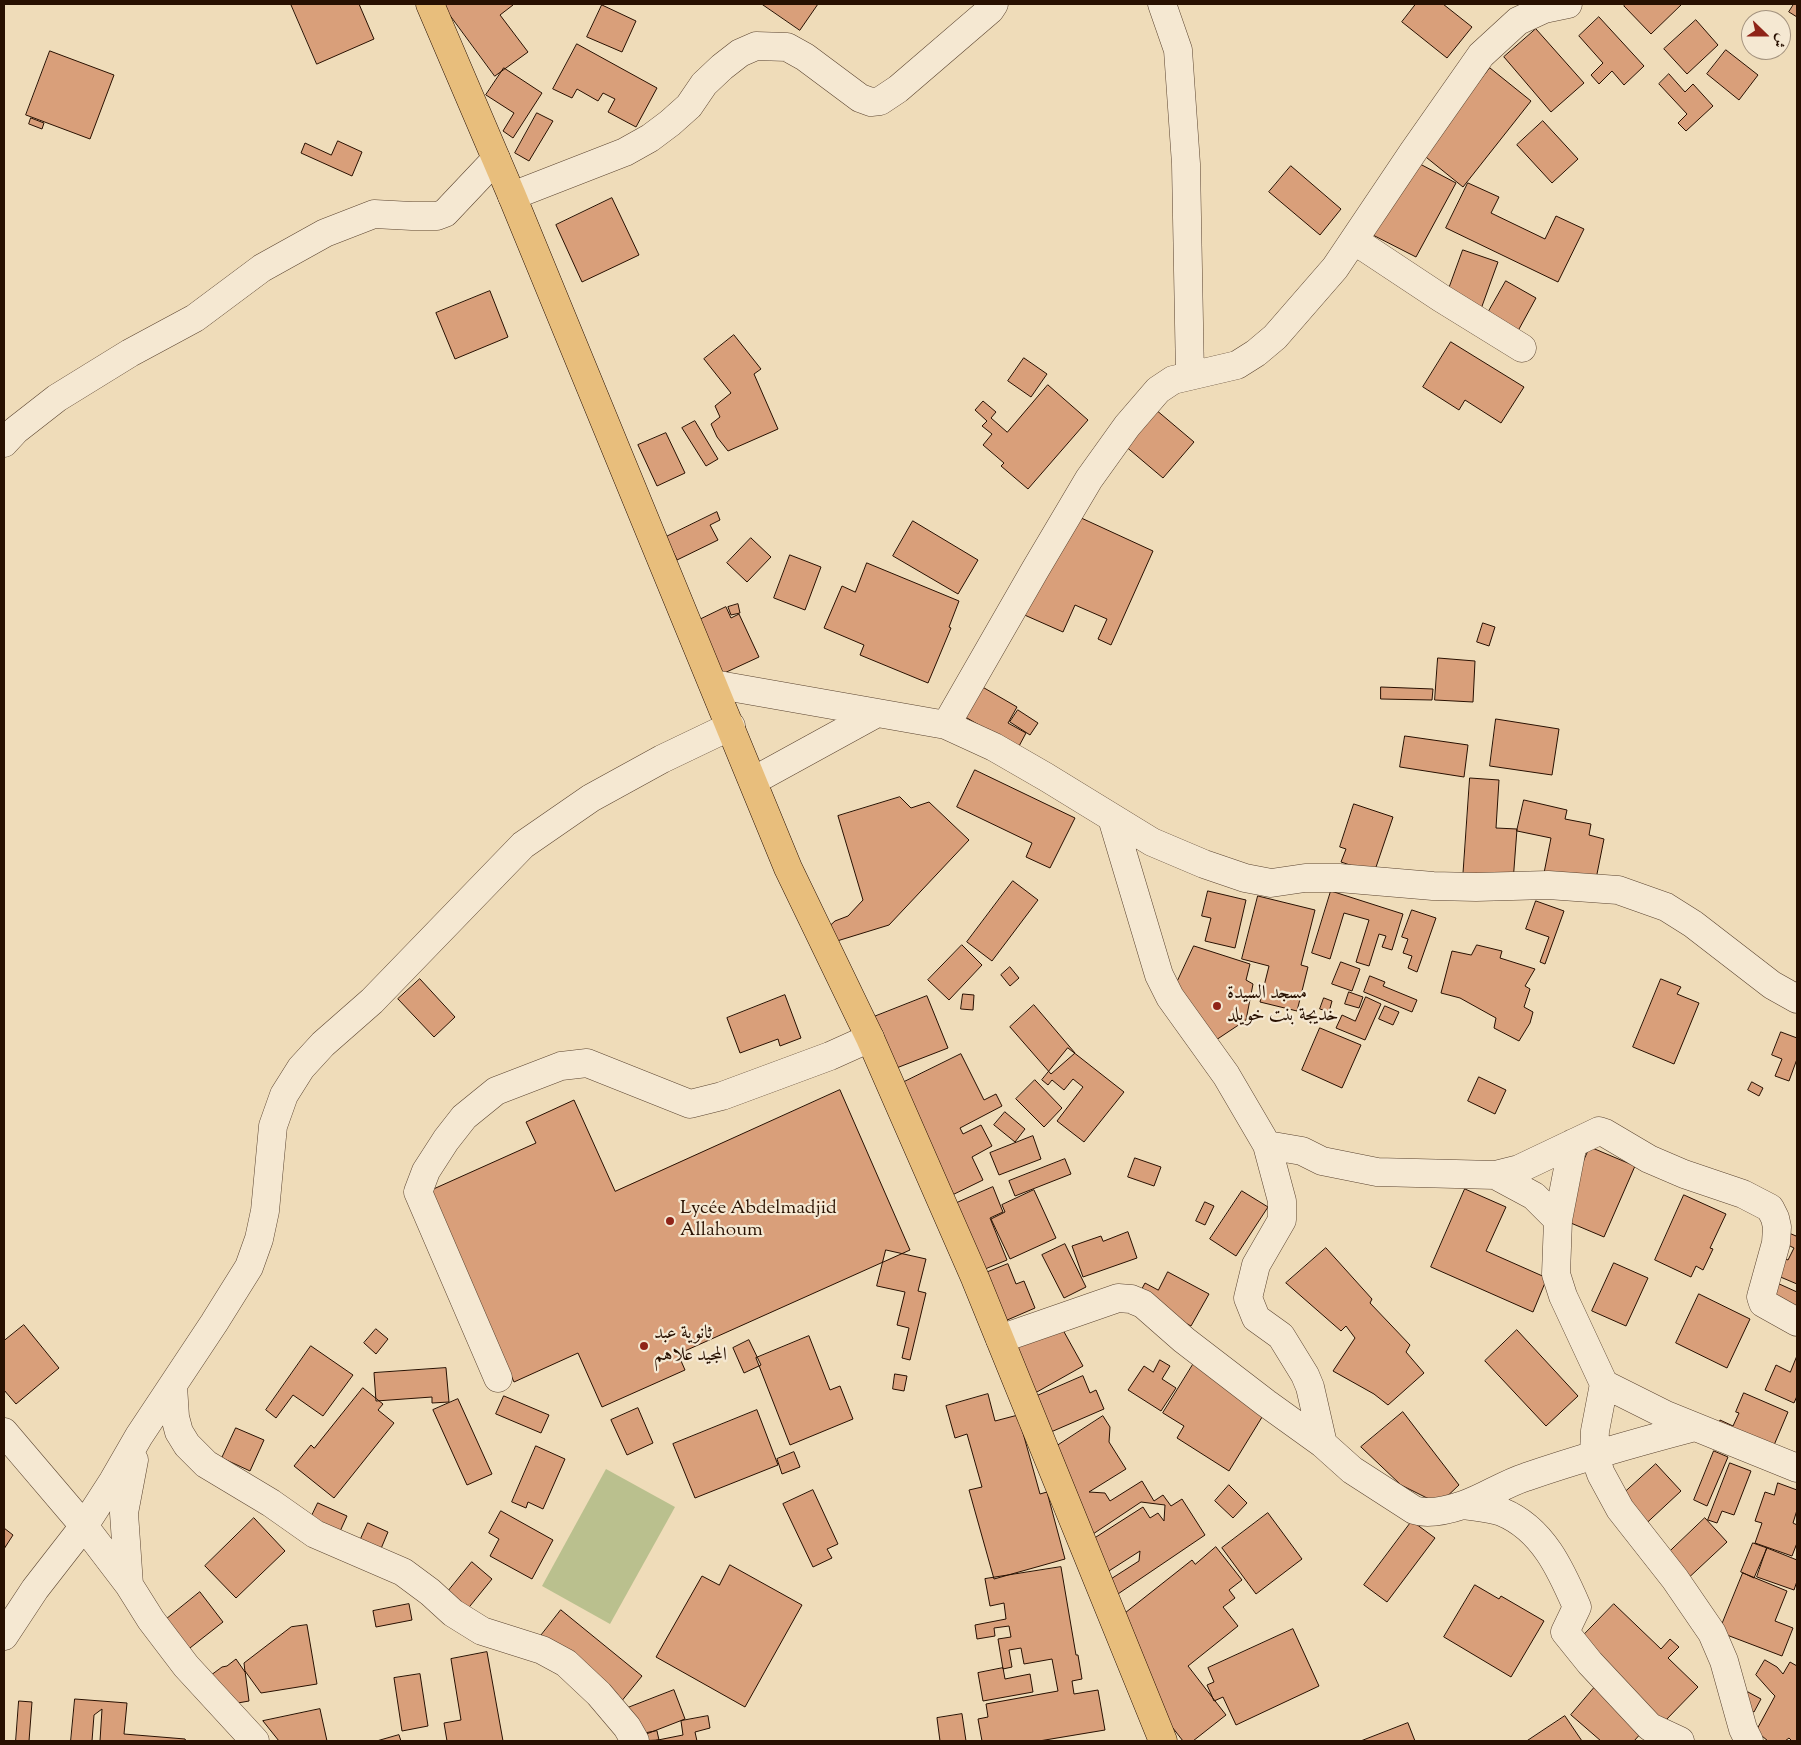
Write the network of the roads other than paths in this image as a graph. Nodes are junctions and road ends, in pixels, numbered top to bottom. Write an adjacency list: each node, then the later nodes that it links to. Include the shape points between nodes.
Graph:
1 (430, 4): 6 (main road)
2 (994, 4): 7 (street, via 898,89 880,101 860,98 787,47 756,46 722,66 670,124 650,138 625,152)
3 (1162, 4): 10 (street, via 1178,50 1186,164)
4 (1568, 4): 5 (street)
5 (1526, 10): 8 (street, via 1481,55)
6 (496, 159): 7 (main road); 11 (street, via 444,213 437,216 382,213 366,216 325,233 262,268 195,318 57,398)
7 (512, 196): 12 (main road)
8 (1354, 241): 9 (street); 10 (street, via 1275,337 1256,353 1237,365)
9 (1522, 348)
10 (1190, 376): 14 (street, via 1173,380 1158,390 1089,479)
11 (4, 443)
12 (713, 684): 13 (street); 15 (main road)
13 (877, 713): 14 (street); 16 (street)
14 (946, 725): 17 (street, via 994,747)
15 (731, 726): 16 (main road); 28 (street, via 662,758 591,798 523,845 372,1001 301,1068 284,1095 273,1126 265,1211 249,1267)
16 (752, 781): 19 (main road, via 788,868)
17 (1112, 818): 18 (street, via 1152,842 1204,864 1245,878 1271,882 1338,878 1433,886 1548,885 1618,890 1666,907 1772,985); 21 (street, via 1159,975 1170,997 1226,1075)
18 (1797, 999)
19 (870, 1038): 25 (main road); 26 (street, via 722,1096 690,1104 587,1063 561,1066 496,1091 464,1117 426,1171 418,1192)
20 (1573, 1143): 22 (street, via 1519,1170); 23 (street); 24 (street, via 1599,1131 1604,1132 1649,1159 1743,1194 1770,1208 1777,1227 1776,1242 1761,1297 1763,1303)
21 (1267, 1145): 22 (street, via 1302,1151 1322,1161 1378,1172); 32 (street, via 1282,1202 1282,1220 1256,1265 1248,1298 1256,1318 1281,1336 1305,1375)
22 (1495, 1175): 23 (street, via 1534,1196)
23 (1558, 1220): 27 (street, via 1556,1274)
24 (1797, 1322)
25 (1000, 1339): 32 (street, via 1118,1298 1130,1299 1143,1304 1184,1340); 41 (main road)
26 (498, 1378)
27 (1604, 1384): 29 (street); 33 (street)
28 (173, 1386): 31 (street); 40 (street, via 179,1432 206,1464 315,1534 403,1572 453,1613 482,1631 542,1650 566,1663 599,1694)
29 (1695, 1426): 33 (street); 34 (street)
30 (4, 1432): 36 (street)
31 (139, 1436): 36 (street); 37 (street, via 124,1513)
32 (1323, 1444): 35 (street, via 1352,1470 1414,1510 1437,1511)
33 (1594, 1454): 35 (street, via 1523,1478); 43 (street, via 1620,1509 1675,1578 1712,1633 1724,1661 1743,1729)
34 (1797, 1468)
35 (1464, 1505): 42 (street, via 1500,1511 1515,1518 1550,1551 1577,1607 1565,1632 1650,1727)
36 (84, 1526): 37 (street); 38 (street, via 35,1589)
37 (129, 1585): 39 (street, via 150,1620 186,1666)
38 (4, 1636)
39 (255, 1741)
40 (635, 1741)
41 (1162, 1741)
42 (1680, 1741)
43 (1750, 1741)

